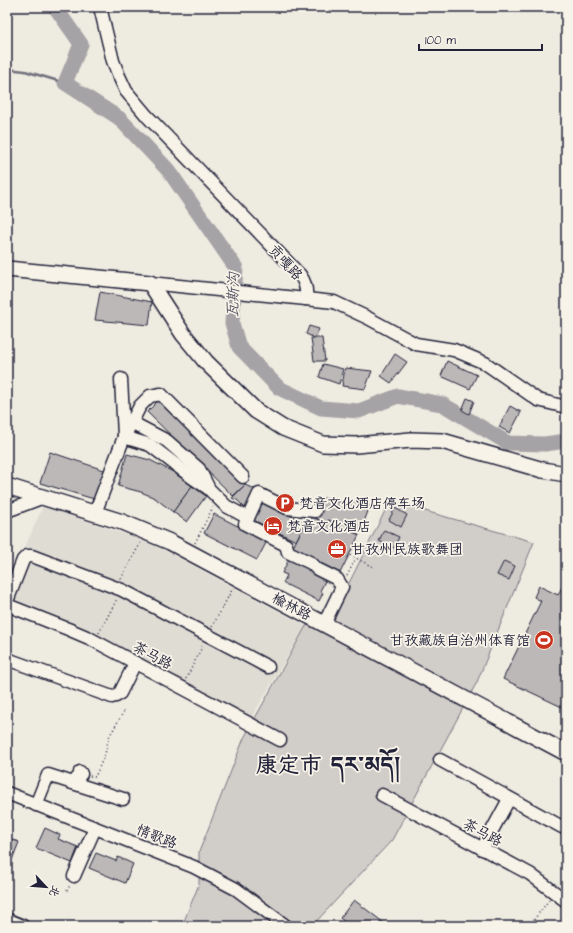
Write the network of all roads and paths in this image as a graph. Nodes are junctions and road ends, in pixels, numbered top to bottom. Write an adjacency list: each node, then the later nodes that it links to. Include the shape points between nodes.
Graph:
1 (100, 7): 4 (street, 贡嘎路, via 113,61 126,91 300,275 306,286)
2 (7, 269): 3 (main road, 贡嘎路)
3 (150, 283): 4 (street, 贡嘎路); 9 (main road, via 183,334 206,362 256,411 283,428 323,444 356,446 411,440 442,441 528,466)
4 (306, 299): 6 (street, via 334,302 416,344 460,352 485,363 538,400)
5 (121, 379): 8 (street)
6 (566, 407)
7 (132, 422): 8 (street); 10 (street, via 140,406 150,396 161,394); 12 (street, via 167,441 199,468)
8 (124, 437): 12 (street, via 150,444); 17 (street)
9 (566, 474)
10 (243, 477)
11 (7, 486): 13 (main road, 榆林路)
12 (208, 488): 18 (street, via 226,506)
13 (44, 497): 15 (street); 17 (main road, 榆林路)
14 (213, 507): 20 (path)
15 (7, 511)
16 (315, 511): 18 (street, via 287,508 259,494)
17 (95, 513): 19 (main road, 榆林路)
18 (248, 518): 26 (street, via 245,524 286,545 288,552 337,579)
19 (146, 531): 20 (main road, 榆林路); 24 (path)
20 (190, 552): 25 (main road, 榆林路)
21 (350, 555): 22 (path)
22 (356, 558): 23 (path); 26 (path)
23 (373, 567)
24 (124, 573)
25 (238, 577): 30 (path); 31 (main road, 榆林路)
26 (342, 587): 31 (street)
27 (7, 601): 36 (street, via 23,560 27,556 32,556 122,590)
28 (117, 601): 32 (path)
29 (7, 605): 32 (street, 茶马路)
30 (217, 619)
31 (324, 624): 40 (main road, 榆林路)
32 (95, 641): 35 (street, 茶马路)
33 (200, 651): 37 (path)
34 (7, 659): 35 (street, via 112,696 120,693)
35 (135, 663): 37 (street, 茶马路)
36 (268, 667)
37 (181, 687): 39 (street, 茶马路)
38 (124, 710): 43 (path)
39 (280, 740)
40 (566, 753)
41 (440, 760): 47 (street)
42 (80, 772): 44 (street, via 80,776)
43 (96, 773)
44 (73, 783): 48 (street); 49 (street, via 48,775)
45 (7, 793): 49 (street, 情歌路)
46 (382, 795): 52 (street, 茶马路)
47 (509, 798): 50 (street); 52 (street)
48 (123, 799)
49 (36, 805): 51 (street, 情歌路)
50 (562, 827)
51 (95, 828): 53 (street); 58 (street, 情歌路, via 205,872 241,893)
52 (482, 849): 54 (street, 茶马路, via 530,874)
53 (74, 876)
54 (555, 892): 55 (street, 茶马路); 59 (path)
55 (566, 901)
56 (8, 920): 57 (street)
57 (24, 926)
58 (286, 926)
59 (529, 926)

